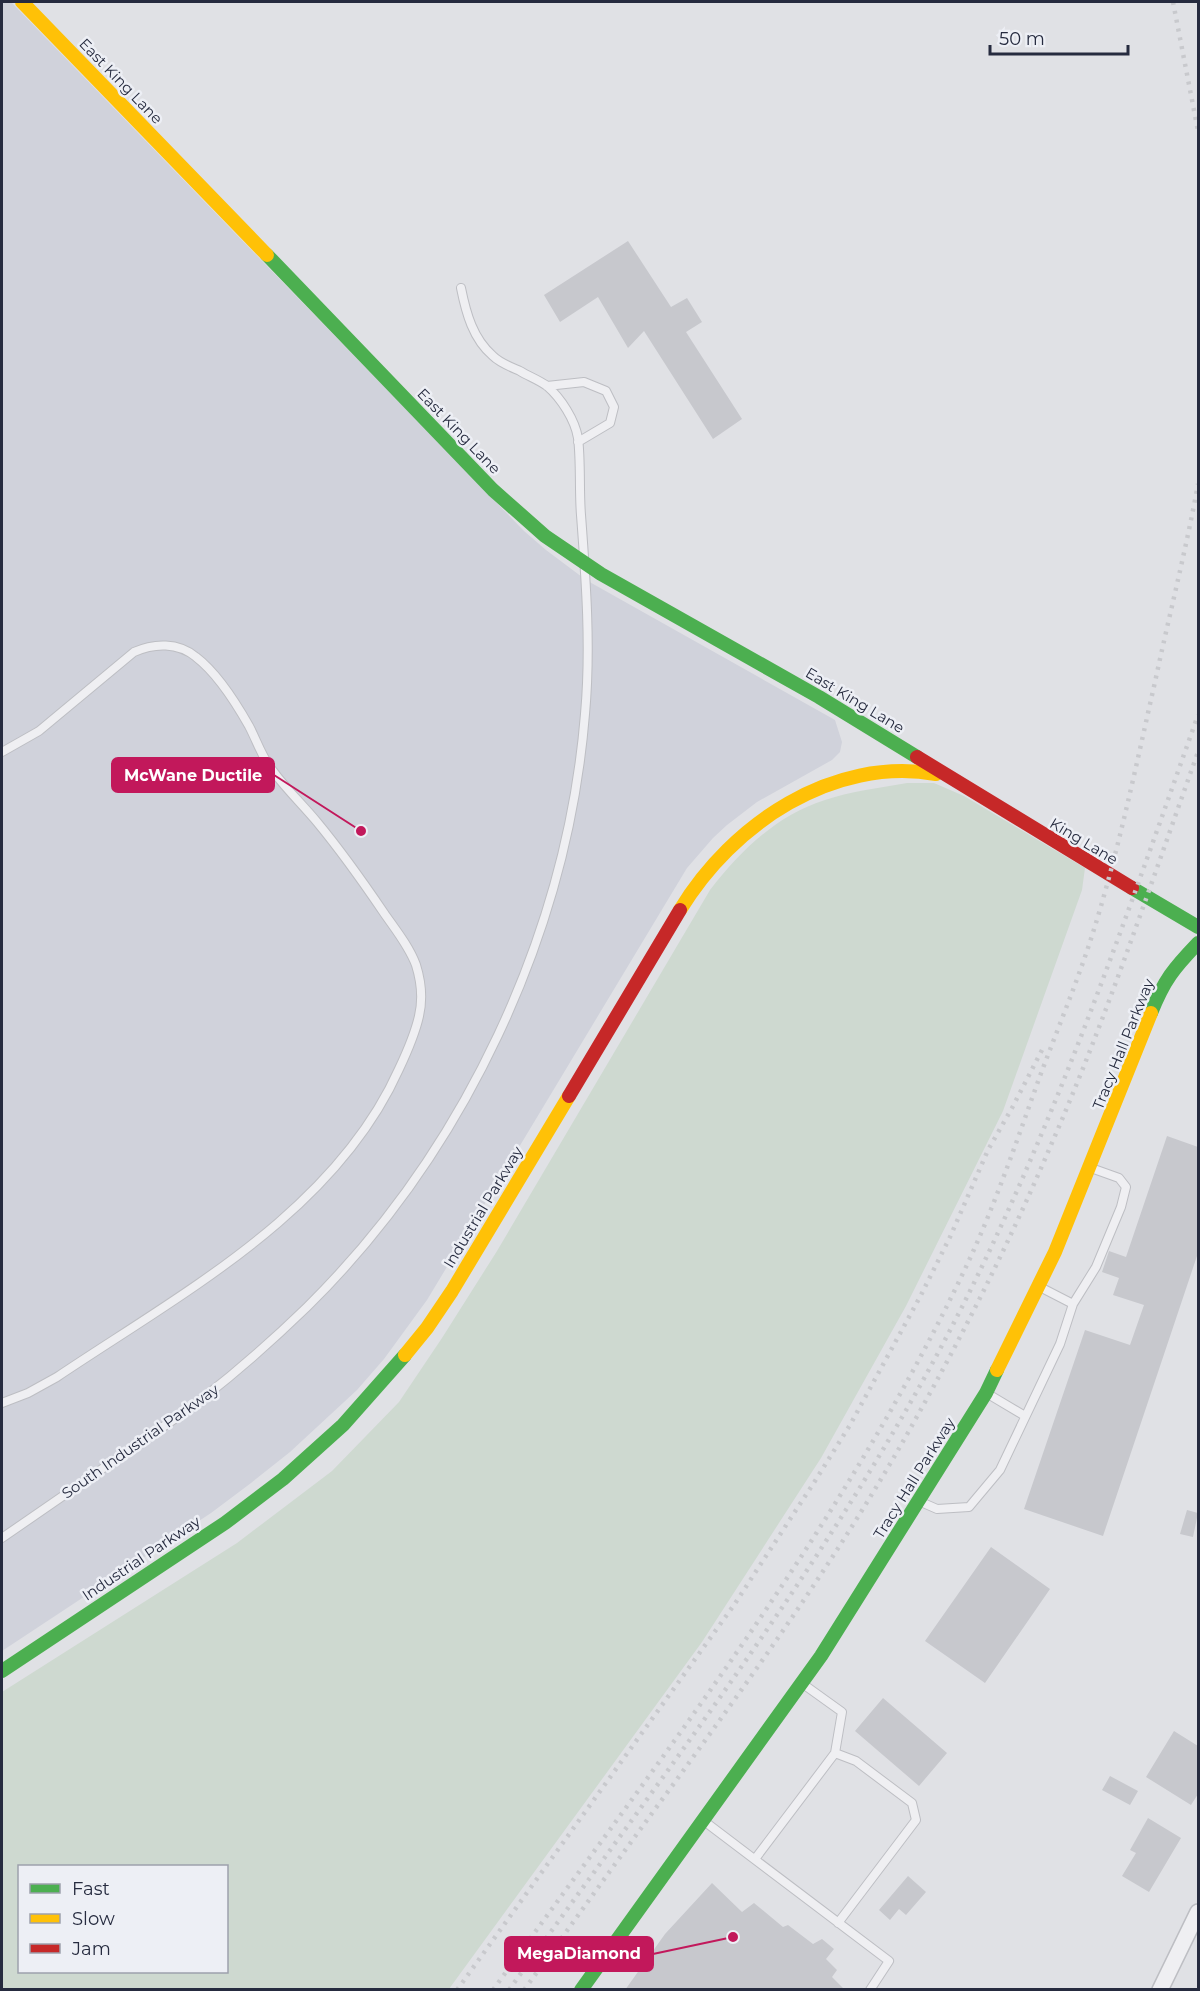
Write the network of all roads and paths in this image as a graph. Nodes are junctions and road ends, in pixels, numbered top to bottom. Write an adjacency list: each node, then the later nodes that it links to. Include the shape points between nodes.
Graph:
1 (22, 2): 5 (street, East King Lane, via 493,490 545,536)
2 (461, 288): 3 (lane, via 468,319 494,358)
3 (547, 386): 4 (lane, South Industrial Parkway, via 570,415); 4 (lane, via 584,382 606,391 614,407 610,423)
4 (578, 442): 5 (lane, South Industrial Parkway)
5 (585, 564): 7 (street, East King Lane, via 819,697); 17 (lane, South Industrial Parkway, via 585,714 576,786 560,859 524,974 487,1057 453,1119 411,1183 355,1256 279,1333 202,1399)
6 (2, 752): 14 (lane, via 39,731 134,652 164,645 187,650 226,690 273,771 319,824 379,906 412,956 421,990 415,1029 383,1100 347,1154 309,1195 224,1265 57,1377)
7 (954, 781): 8 (street, King Lane); 18 (street, Industrial Parkway, via 929,772 902,769 851,778 803,796 738,838 688,897 452,1290 401,1362 312,1455 255,1501)
8 (1198, 927)
9 (1198, 943): 10 (street, Tracy Hall Parkway, via 1161,987)
10 (1090, 1167): 11 (street, Tracy Hall Parkway); 12 (lane, via 1119,1178 1126,1187 1096,1267)
11 (1038, 1286): 12 (lane); 13 (street, Tracy Hall Parkway)
12 (1073, 1304): 15 (lane, via 1060,1344)
13 (986, 1393): 15 (lane); 16 (street, Tracy Hall Parkway)
14 (2, 1403)
15 (1025, 1416): 16 (lane, via 1000,1470 969,1507 937,1509)
16 (919, 1501): 19 (street, Tracy Hall Parkway)
17 (2, 1538)
18 (2, 1671)
19 (802, 1683): 20 (lane, via 843,1712); 21 (street, Tracy Hall Parkway)
20 (835, 1753): 22 (lane); 24 (lane, via 856,1761 912,1803 916,1820)
21 (703, 1820): 22 (lane); 25 (street, Tracy Hall Parkway)
22 (755, 1859): 24 (lane)
23 (1198, 1912): 27 (street)
24 (838, 1923): 26 (lane, via 888,1961)
25 (581, 1989)
26 (870, 1989)
27 (1160, 1989)

